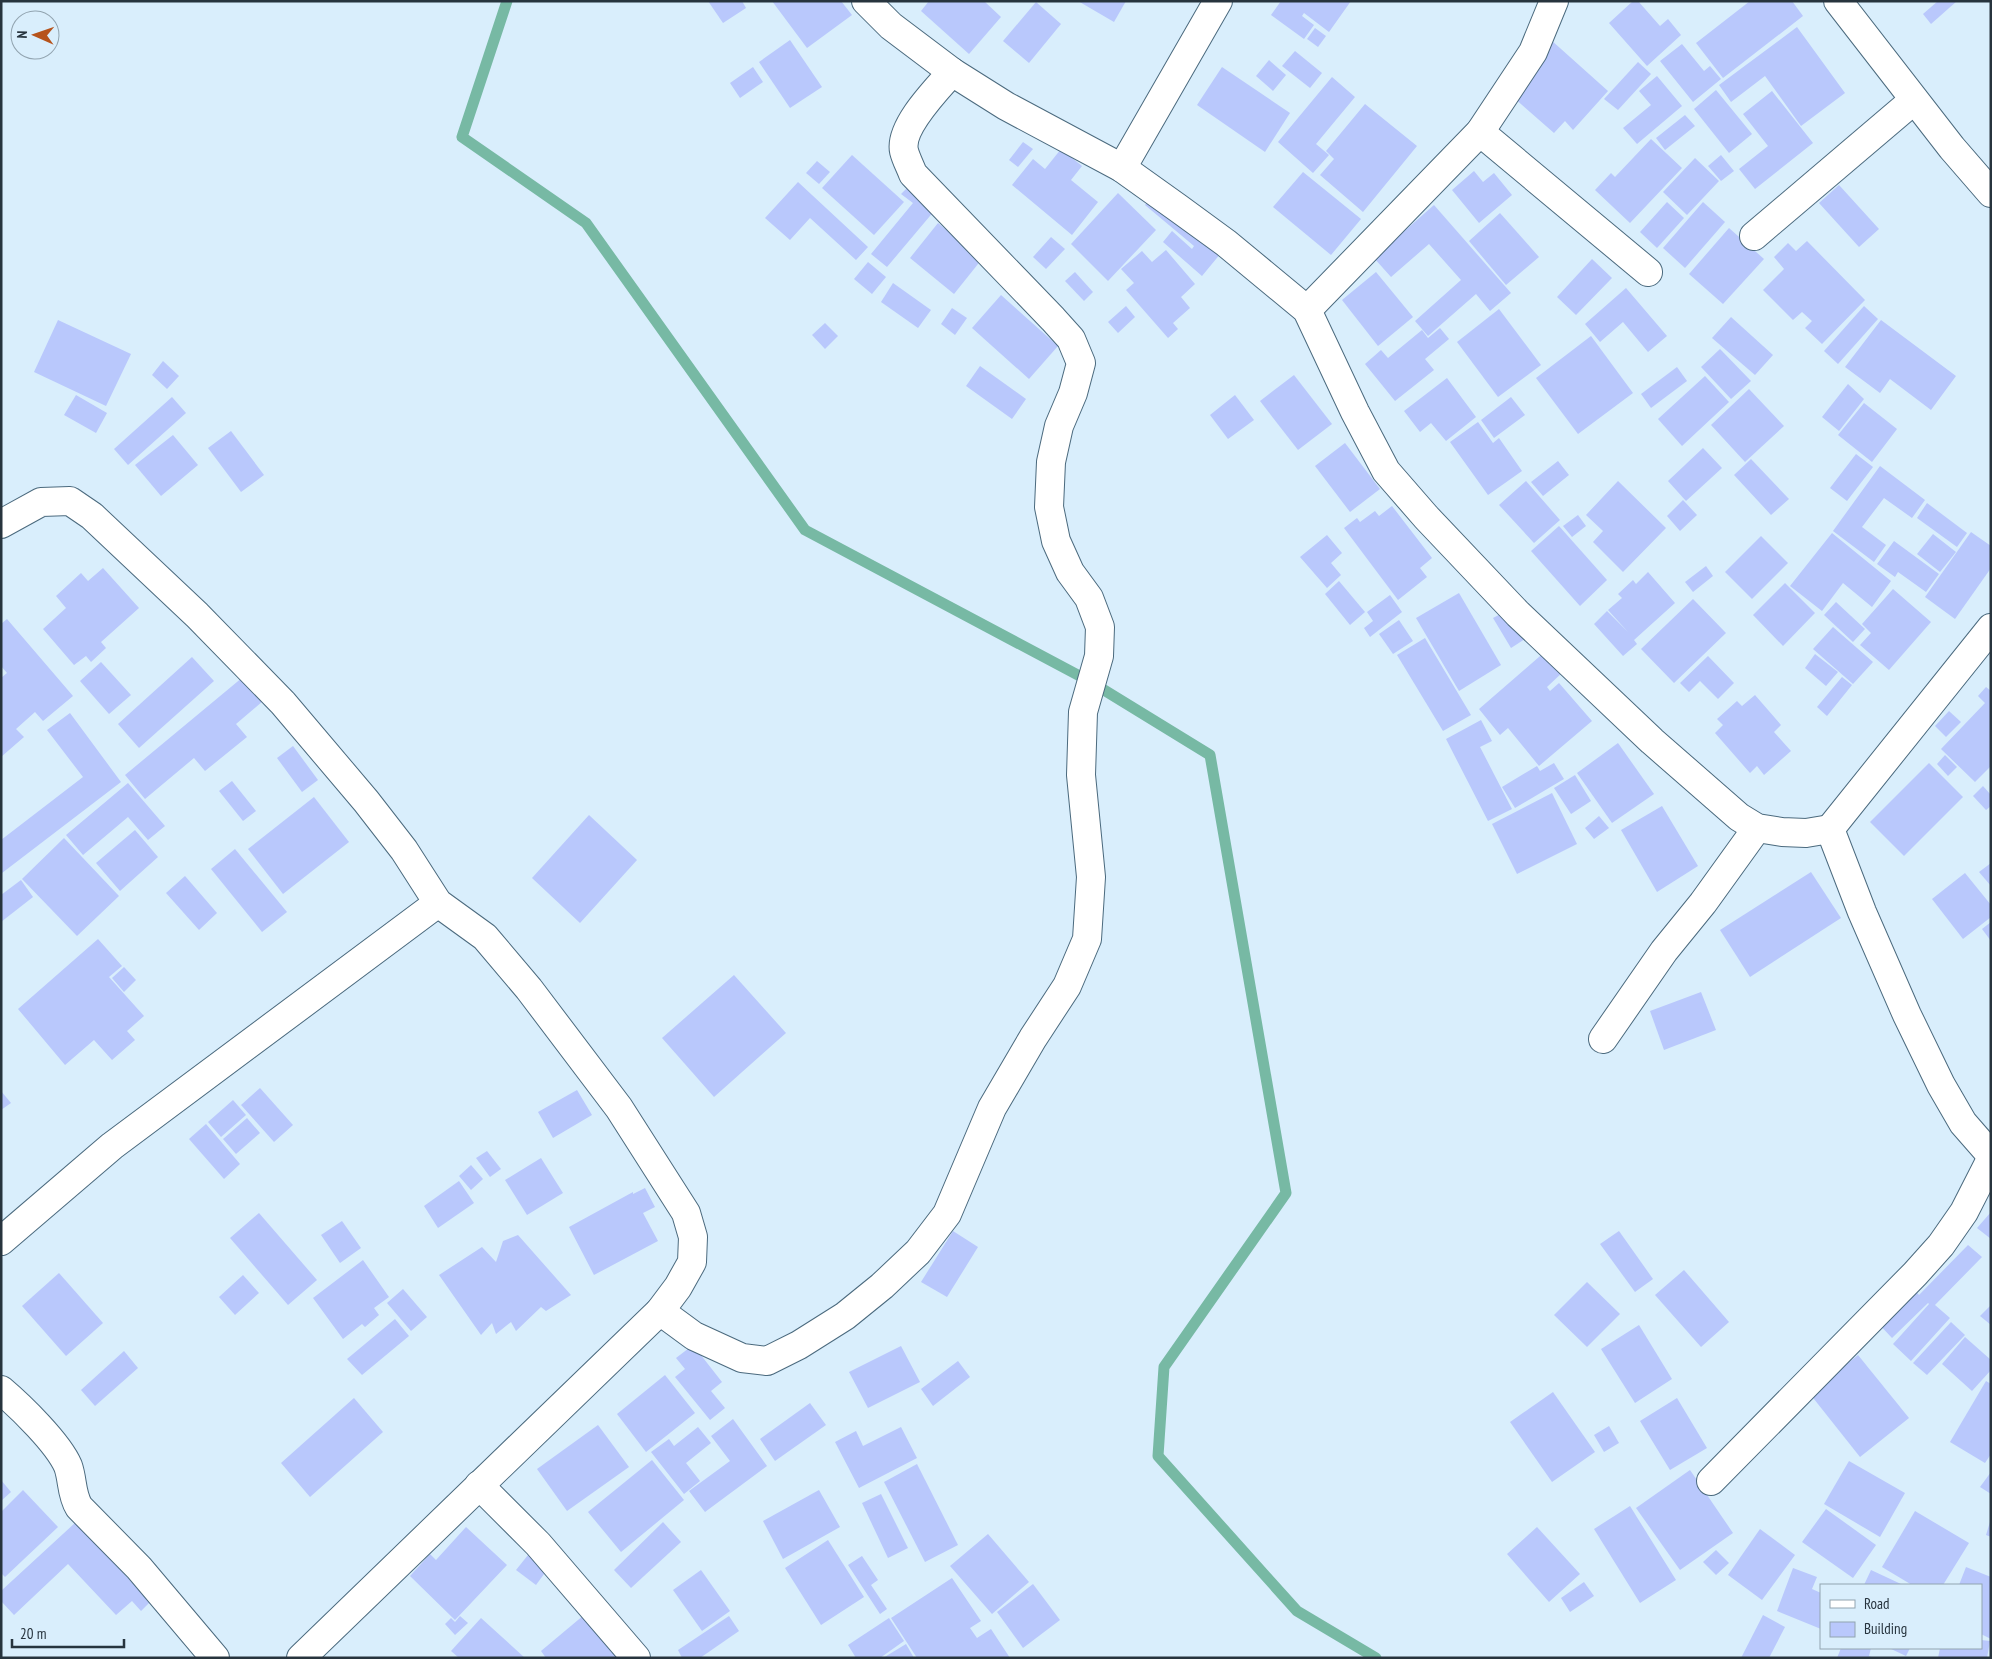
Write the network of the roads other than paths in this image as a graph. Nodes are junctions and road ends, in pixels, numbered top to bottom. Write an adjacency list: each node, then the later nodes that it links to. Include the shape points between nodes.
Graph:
1 (866, 1): 5 (street, via 891,26)
2 (1218, 1): 8 (street)
3 (1554, 1): 7 (street, via 1533,52)
4 (1838, 1): 6 (street)
5 (952, 72): 8 (street, via 1006,106); 22 (street, via 909,124 904,150 913,174 1071,339 1081,363 1050,462 1049,507 1056,541 1070,572 1089,598 1100,627 1099,656 1083,712 1081,775 1091,878 1087,939 1067,986 992,1108 946,1214 918,1252 882,1286 845,1316 767,1361 742,1358 702,1339)
6 (1914, 100): 9 (street); 10 (street)
7 (1480, 132): 11 (street); 12 (street)
8 (1122, 168): 12 (street, via 1226,243)
9 (1991, 193)
10 (1754, 236)
11 (1648, 272)
12 (1307, 310): 15 (street, via 1386,471 1426,517 1518,614 1602,695 1738,817)
13 (1, 524): 17 (street, via 42,502 70,501 92,516 197,615 283,703 399,843)
14 (1991, 628): 16 (street)
15 (1758, 828): 16 (street, via 1806,833); 18 (street, via 1664,951)
16 (1830, 829): 19 (street, via 1862,912 1941,1085 1963,1122)
17 (438, 903): 21 (street, via 112,1146); 22 (street, via 485,937 529,989 619,1108 686,1213 693,1237 692,1262)
18 (1603, 1039)
19 (1991, 1154)
20 (1991, 1159): 24 (street, via 1964,1212 1941,1246)
21 (1, 1241)
22 (660, 1311): 25 (street)
23 (1, 1390): 26 (street, via 37,1425 68,1465 74,1498 79,1507 139,1568)
24 (1711, 1480)
25 (479, 1484): 27 (street); 28 (street, via 538,1544)
26 (215, 1658)
27 (301, 1658)
28 (636, 1658)

